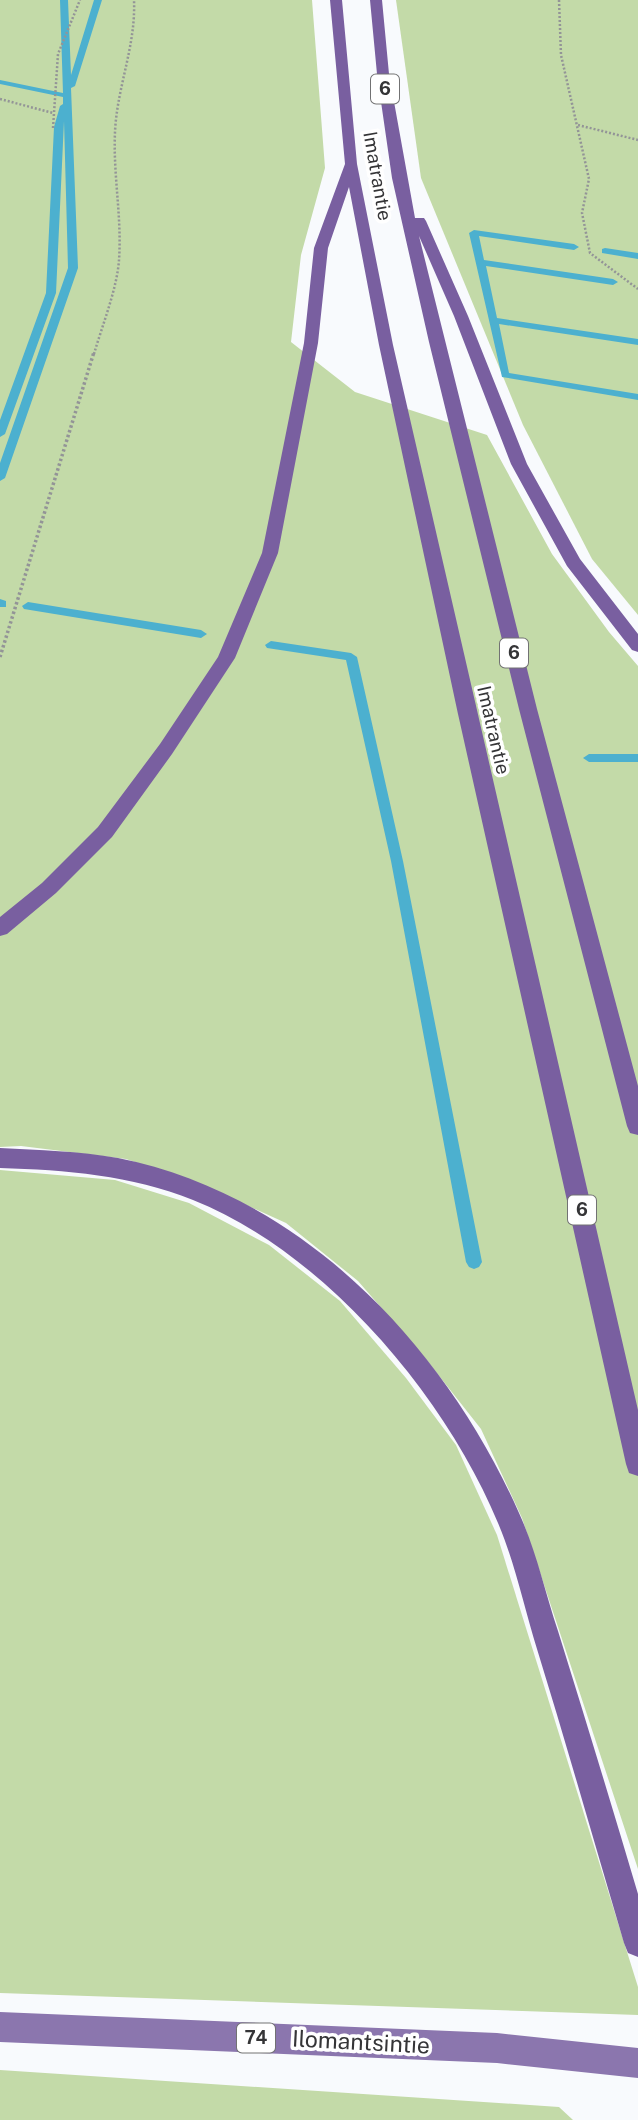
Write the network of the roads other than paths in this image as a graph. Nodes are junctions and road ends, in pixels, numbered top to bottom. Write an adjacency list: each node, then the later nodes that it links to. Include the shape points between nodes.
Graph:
1 (336, 0): 3 (highway, Imatrantie / 6)
2 (376, 0): 4 (highway, Imatrantie / 6)
3 (351, 164): 6 (highway, via 321,248 311,343 270,553 226,658 105,832); 9 (highway, Imatrantie / 6, via 464,701)
4 (399, 177): 5 (highway, via 461,316 519,464 573,562); 7 (highway, Imatrantie / 6, via 528,709)
5 (638, 646)
6 (0, 928)
7 (638, 1126)
8 (0, 1158): 10 (highway, via 119,1168 199,1192 277,1232 348,1288 415,1364 468,1437 510,1520)
9 (638, 1464)
10 (638, 1943)
11 (0, 2027): 12 (main road, Ilomantsintie / 74, via 497,2048)
12 (638, 2063)

